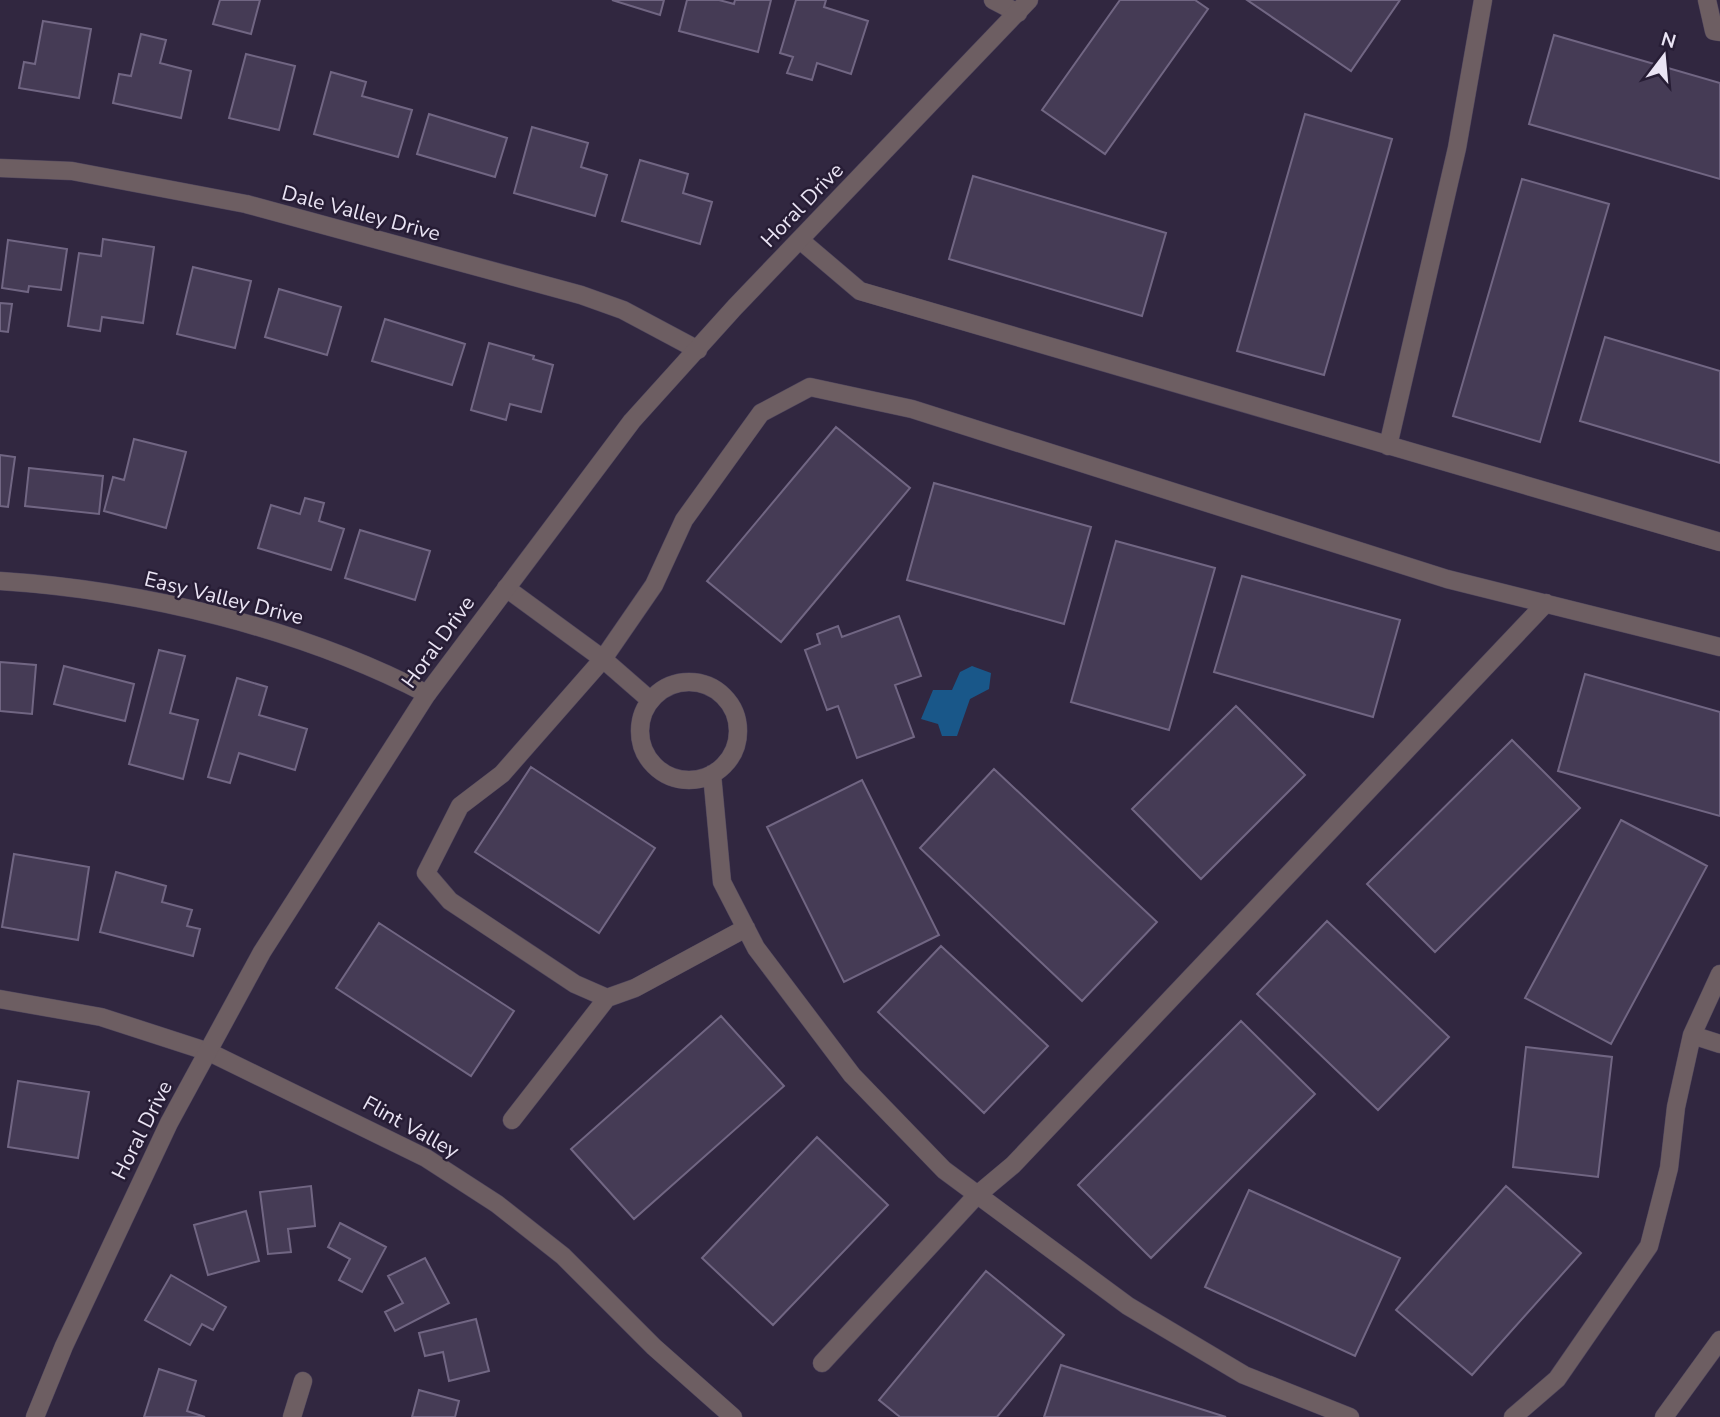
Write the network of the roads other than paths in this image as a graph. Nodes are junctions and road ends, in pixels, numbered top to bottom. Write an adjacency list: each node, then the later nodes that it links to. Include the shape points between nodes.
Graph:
1 (993, 0): 4 (street)
2 (1482, 0): 9 (street, via 1457,148)
3 (1707, 0): 5 (street, via 1714,31)
4 (1023, 6): 7 (street, Horal Drive)
5 (1720, 32)
6 (0, 168): 8 (street, Dale Valley Drive, via 72,171 246,204 581,295 623,310)
7 (800, 240): 8 (street, Horal Drive); 9 (street, via 860,291)
8 (698, 350): 12 (street, Horal Drive, via 632,421)
9 (1388, 446): 10 (street)
10 (1720, 542)
11 (0, 580): 16 (street, Easy Valley Drive, via 146,600 287,635 387,673)
12 (506, 588): 15 (street); 16 (street, Horal Drive)
13 (1546, 603): 14 (street); 15 (street, via 1447,579 912,409 810,387 761,413 684,520 653,585); 27 (street, via 1023,1155)
14 (1720, 647)
15 (603, 659): 17 (street); 21 (street, via 502,774 460,806 426,873 450,901 575,984)
16 (427, 694): 25 (street, Horal Drive, via 269,941)
17 (650, 700): 18 (street, via 641,717 639,736 645,755 657,769 675,778 694,780); 18 (street, via 665,687 683,682 703,684 720,693 738,726 736,745 727,762)
18 (712, 775): 19 (street, via 722,882)
19 (746, 928): 21 (street, via 635,988); 27 (street, via 756,948 852,1075 944,1170)
20 (1720, 974): 23 (street)
21 (607, 998): 26 (street)
22 (0, 999): 25 (street, Flint Valley, via 101,1017)
23 (1692, 1035): 24 (street); 35 (street, via 1676,1107 1670,1168 1649,1246 1557,1379)
24 (1720, 1044)
25 (209, 1052): 31 (street, Horal Drive, via 140,1185); 33 (street, Flint Valley, via 390,1140 497,1203 563,1256 654,1348)
26 (512, 1120)
27 (976, 1196): 29 (street); 34 (street, via 1128,1306 1232,1368)
28 (1720, 1340): 36 (street)
29 (822, 1363)
30 (303, 1381): 32 (street)
31 (36, 1417)
32 (292, 1417)
33 (733, 1417)
34 (1350, 1417)
35 (1513, 1417)
36 (1664, 1417)

